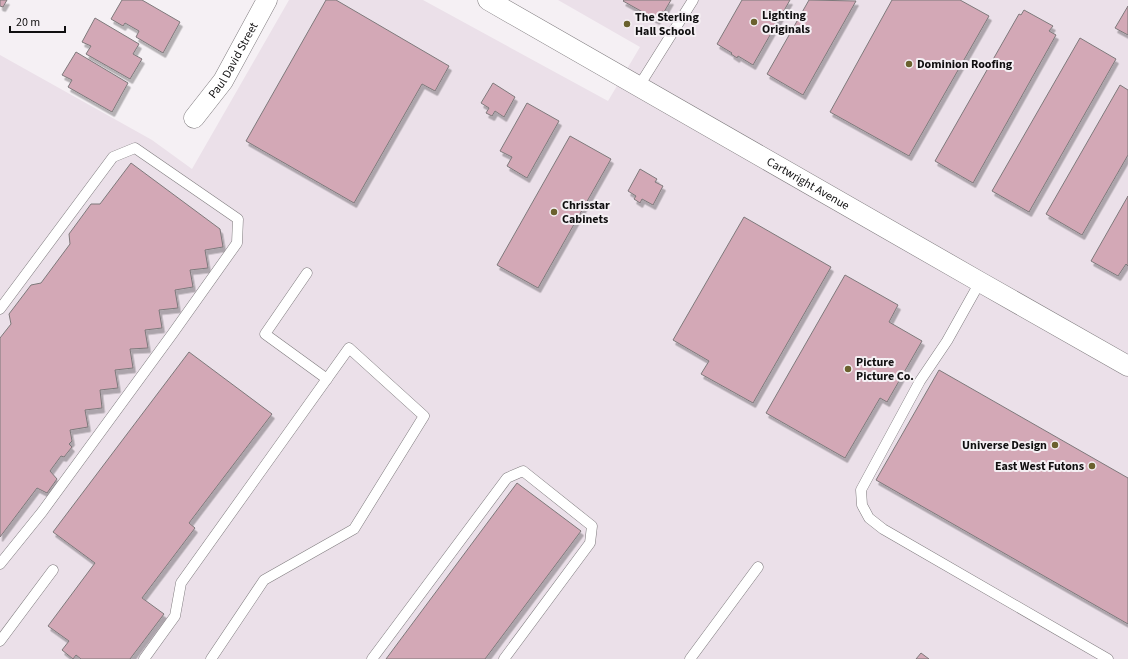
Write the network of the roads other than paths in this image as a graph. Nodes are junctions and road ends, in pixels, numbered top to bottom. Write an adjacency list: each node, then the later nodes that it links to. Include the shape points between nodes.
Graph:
1 (267, 0): 5 (street, Paul David Street, via 223,81)
2 (488, 0): 4 (street, Cartwright Avenue)
3 (694, 0): 4 (lane)
4 (639, 86): 7 (street, Cartwright Avenue)
5 (194, 118)
6 (307, 273): 10 (lane, via 265,334)
7 (980, 282): 9 (street, Cartwright Avenue); 20 (lane, via 947,341 920,381 861,490 862,504 869,518 883,529)
8 (0, 309): 11 (lane, via 113,157 135,148 238,219 237,243 42,512)
9 (1128, 366)
10 (327, 379): 15 (lane, via 181,583 175,616); 16 (lane, via 349,348 424,416 354,529 264,580)
11 (0, 564)
12 (758, 567): 19 (lane)
13 (53, 570): 14 (lane)
14 (0, 641)
15 (144, 659)
16 (212, 659)
17 (372, 659): 18 (lane, via 507,478 522,472 592,526 590,542)
18 (504, 659)
19 (690, 659)
20 (1108, 659)

